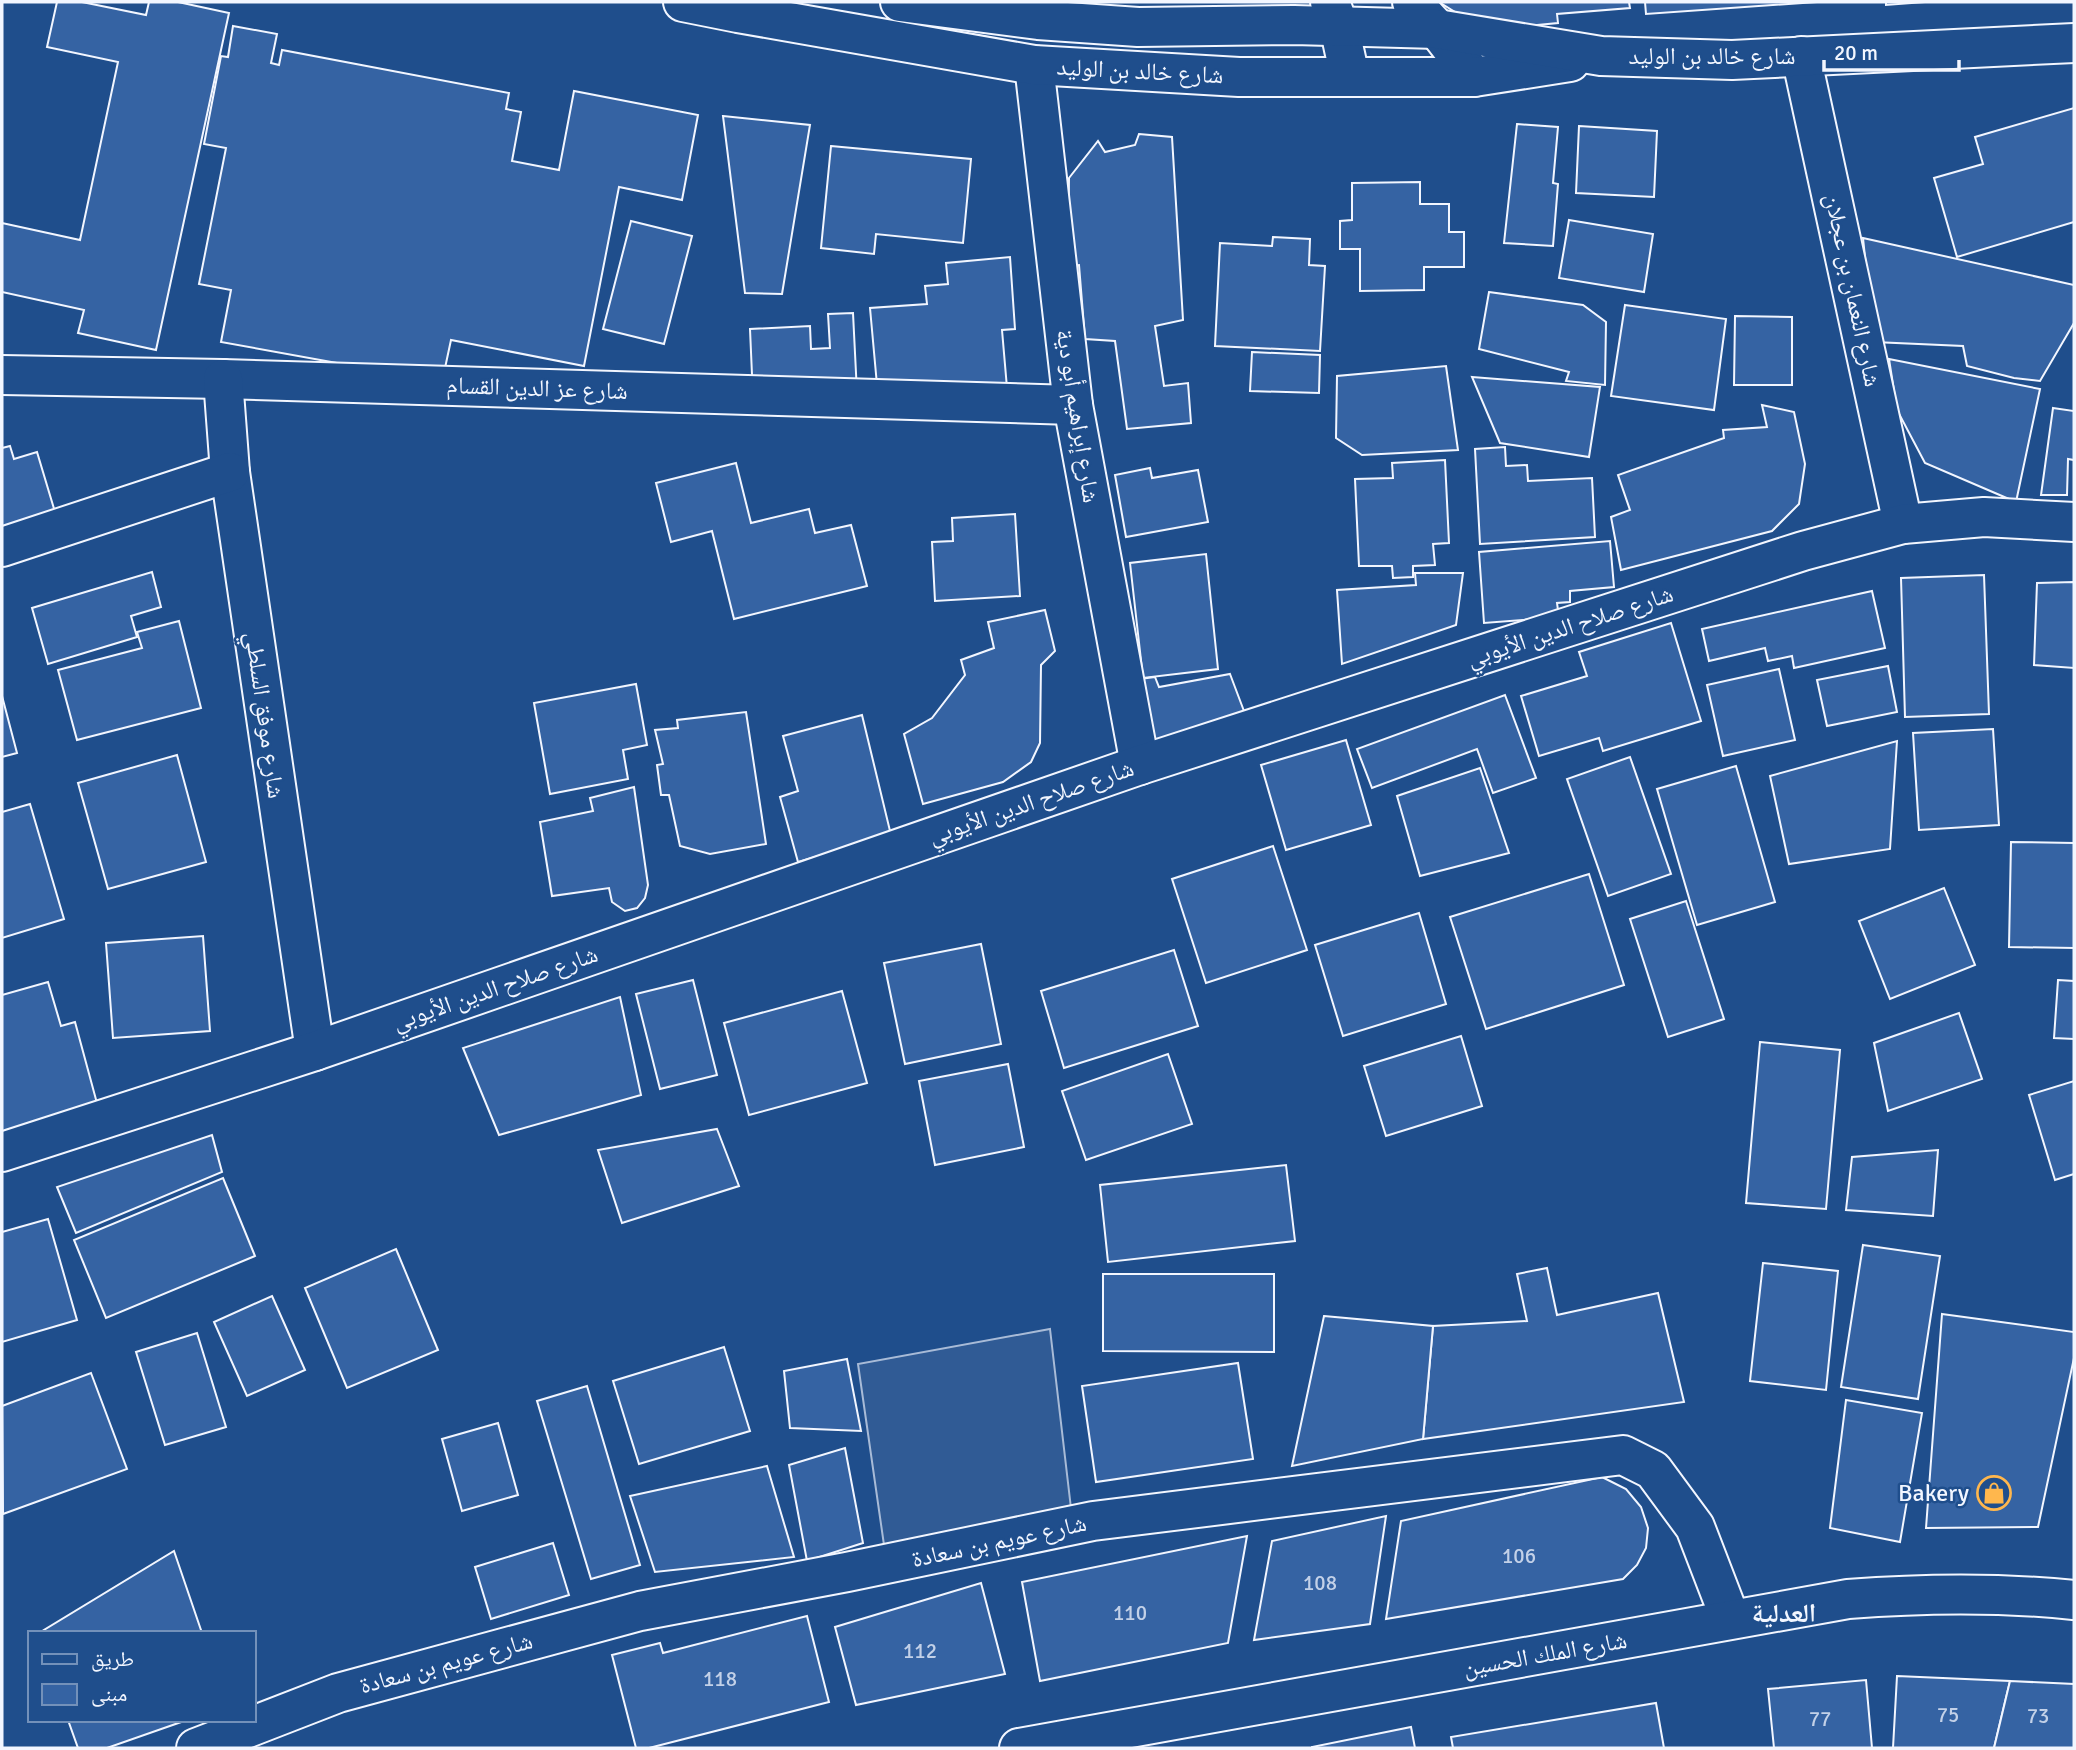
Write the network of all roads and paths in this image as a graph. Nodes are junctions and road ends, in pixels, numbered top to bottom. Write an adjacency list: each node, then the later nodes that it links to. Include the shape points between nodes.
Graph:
1 (683, 2): 9 (street, شارع خالد بن الوليد)
2 (900, 2): 4 (street, شارع خالد بن الوليد, via 1138,27)
3 (1412, 2): 5 (street)
4 (1335, 14): 5 (street, شارع خالد بن الوليد); 10 (street)
5 (1437, 29): 8 (street, شارع خالد بن الوليد); 11 (street)
6 (2074, 43): 7 (street, شارع خالد بن الوليد)
7 (1801, 55): 8 (street, شارع خالد بن الوليد, via 1732,60); 17 (street, شارع النعمان بن عجلان)
8 (1601, 56): 11 (street, شارع خالد بن الوليد)
9 (1034, 65): 10 (street, شارع خالد بن الوليد, via 1239,77); 14 (street, شارع إبراهيم أبو دية)
10 (1350, 77): 11 (street, شارع خالد بن الوليد)
11 (1474, 77)
12 (2, 375): 13 (street, شارع عز الدين القسام)
13 (223, 379): 14 (street, شارع عز الدين القسام); 15 (street, شارع موفق السلطي)
14 (1073, 405): 19 (street, شارع إبراهيم أبو دية)
15 (230, 472): 18 (street); 20 (street, شارع موفق السلطي)
16 (2074, 522): 17 (street, شارع صلاح الدين الأيوبي, via 1984,517)
17 (1903, 524): 19 (street, شارع صلاح الدين الأيوبي, via 1803,551)
18 (2, 547)
19 (1140, 765): 20 (street, شارع صلاح الدين الأيوبي)
20 (315, 1051): 21 (street, شارع صلاح الدين الأيوبي)
21 (2, 1152)
22 (2074, 1600): 23 (street, شارع الملك الحسين, via 1928,1593 1848,1599)
23 (1730, 1618): 24 (street, شارع عويم بن سعادة, via 1695,1527 1653,1470 1623,1455 1093,1521 640,1611 338,1693); 25 (street, شارع الملك الحسين)
24 (196, 1748)
25 (1019, 1748)

